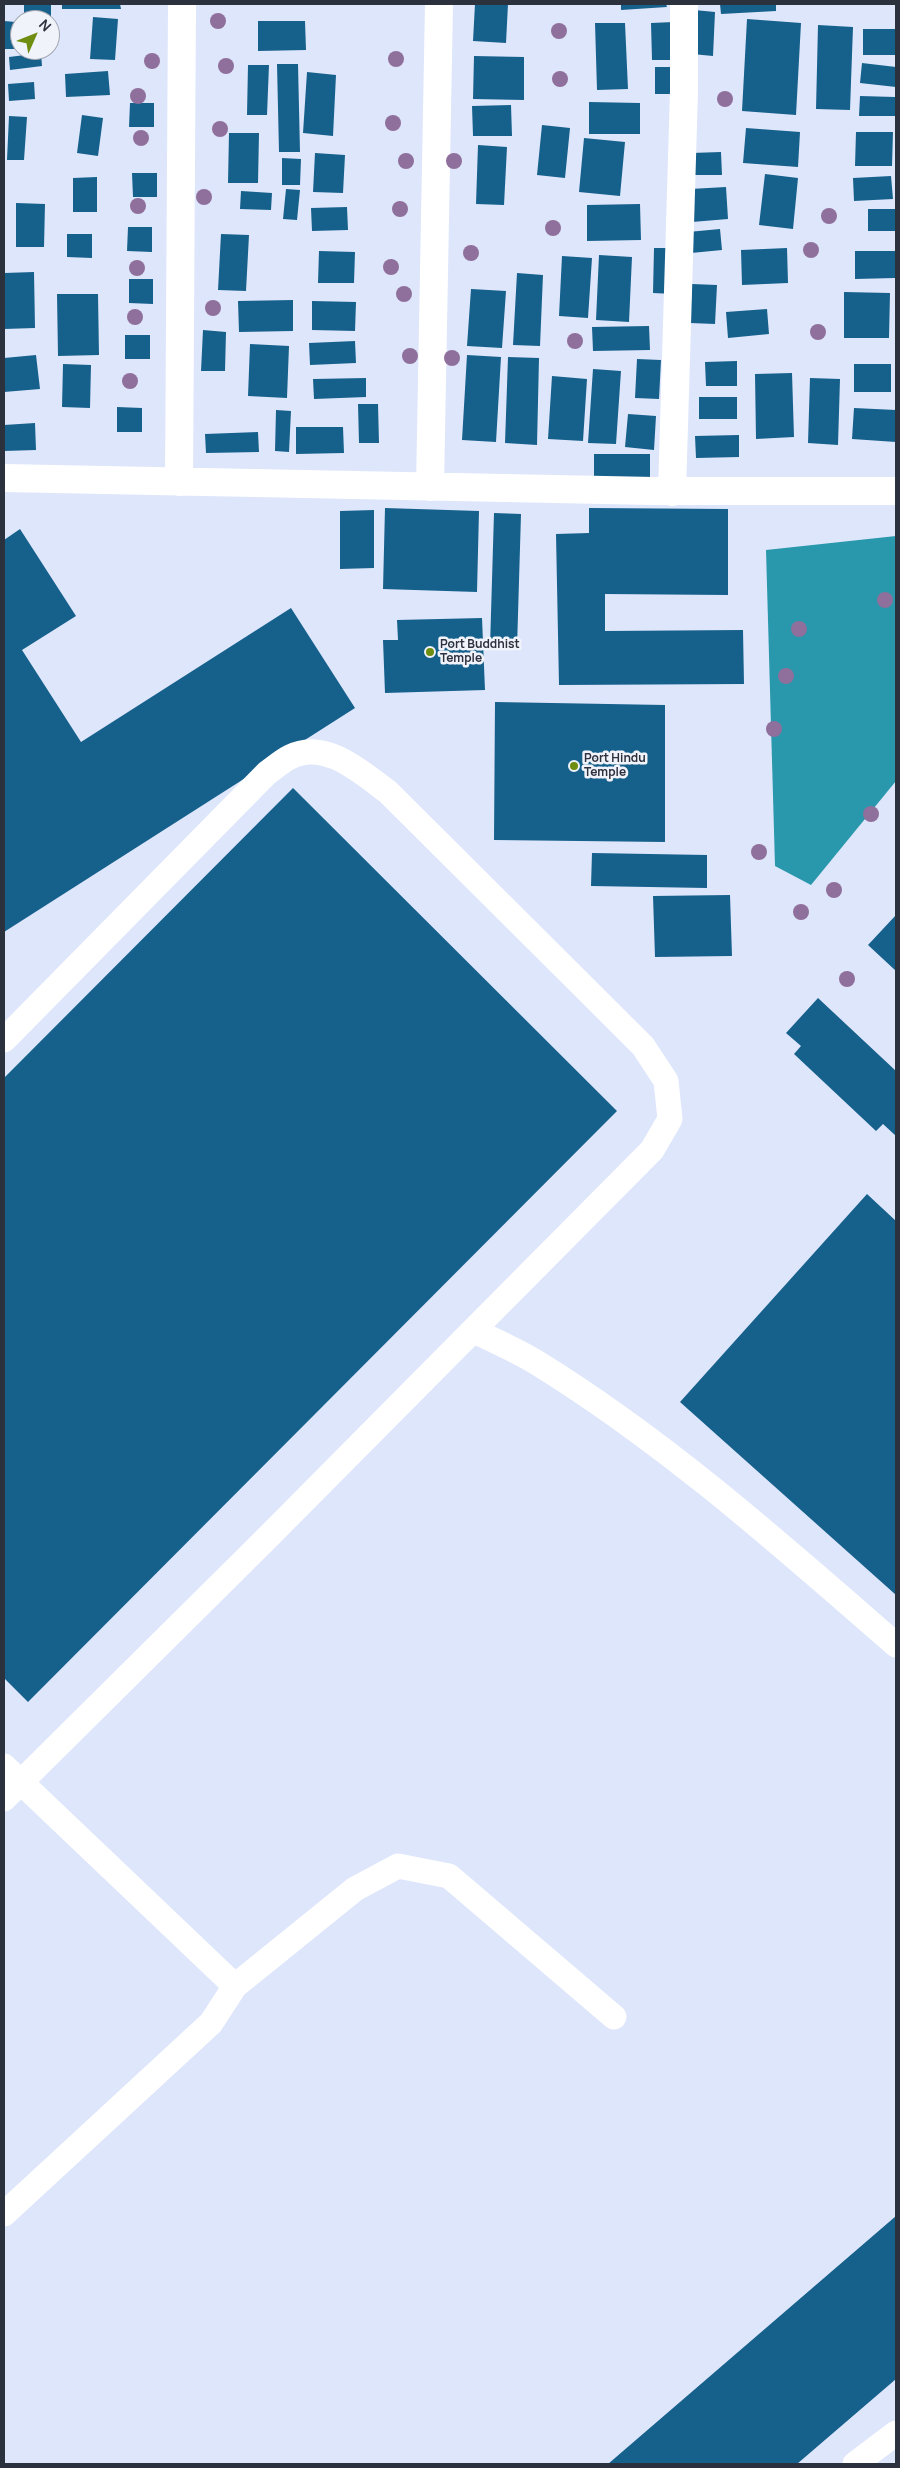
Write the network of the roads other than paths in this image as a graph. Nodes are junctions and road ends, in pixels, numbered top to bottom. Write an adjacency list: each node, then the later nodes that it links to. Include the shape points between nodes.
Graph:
1 (182, 4): 5 (street)
2 (439, 4): 6 (street)
3 (684, 4): 8 (street)
4 (4, 478): 5 (street)
5 (179, 482): 6 (street)
6 (430, 487): 8 (street)
7 (896, 491): 8 (street)
8 (672, 492)
9 (4, 1040): 10 (lane, via 267,773 290,756 314,750 347,762 388,792 643,1046 666,1081 670,1119 652,1150)
10 (474, 1331): 11 (lane, via 537,1362 673,1457 768,1532); 12 (lane)
11 (896, 1645)
12 (9, 1783): 13 (lane)
13 (235, 1986): 14 (lane, via 355,1889 398,1866 449,1876); 15 (lane, via 211,2023)
14 (614, 2017)
15 (4, 2214)
16 (896, 2434): 17 (lane)
17 (855, 2464)

